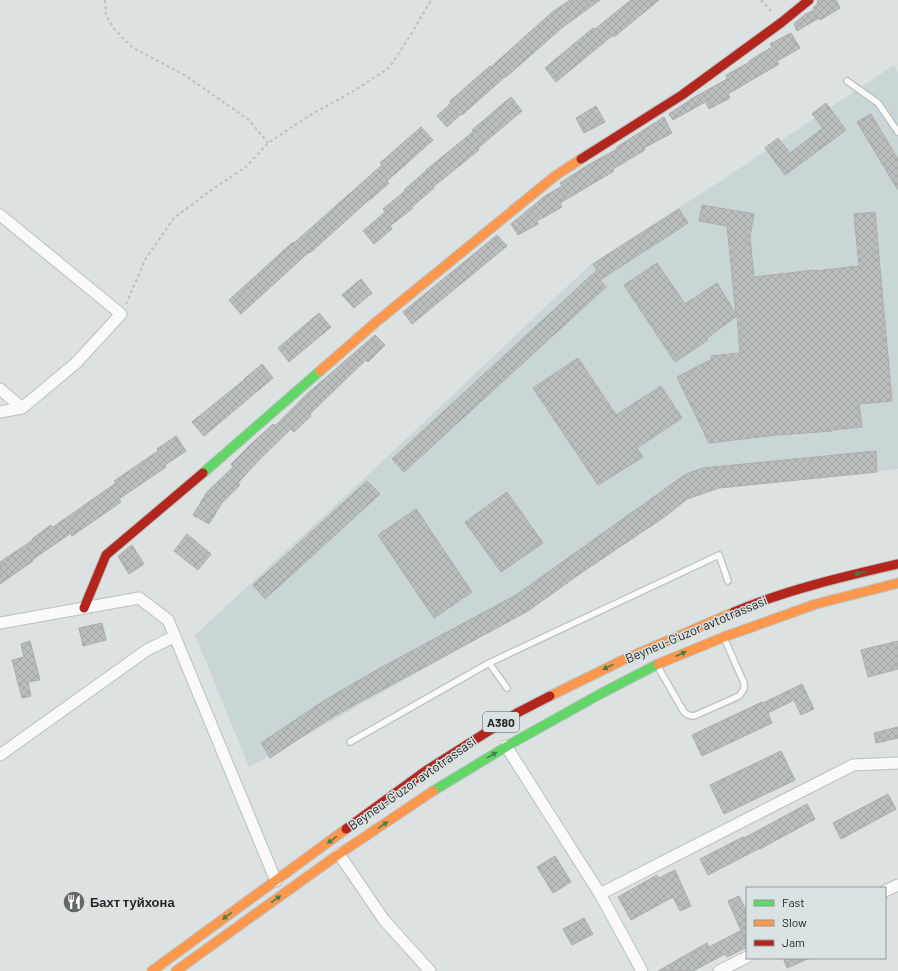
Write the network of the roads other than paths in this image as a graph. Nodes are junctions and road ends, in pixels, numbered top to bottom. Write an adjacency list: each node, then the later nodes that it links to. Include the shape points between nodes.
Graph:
1 (809, 0): 11 (main road, via 682,95 555,176 375,323 106,555)
2 (848, 81): 3 (lane, via 878,103)
3 (898, 132)
4 (0, 215): 6 (street, via 121,314 76,363)
5 (0, 389): 6 (street)
6 (22, 408): 7 (street)
7 (0, 412)
8 (898, 564): 18 (main road, Beyneu-G'uzor avtotrassasi / A380, one-way to 18, via 787,592 623,660 516,713)
9 (728, 581): 15 (lane, via 719,555)
10 (898, 583): 14 (main road, Beyneu-G'uzor avtotrassasi / A380, via 816,604)
11 (84, 608): 12 (street); 13 (street, via 139,598 168,620)
12 (0, 623)
13 (175, 636): 20 (street, via 147,650); 23 (street)
14 (724, 637): 16 (main road, Beyneu-G'uzor avtotrassasi / A380, one-way to 14); 16 (lane, via 744,683 744,689 739,696 694,716 684,712)
15 (489, 663): 17 (lane); 19 (lane)
16 (657, 665): 18 (main road, Beyneu-G'uzor avtotrassasi / A380)
17 (507, 688)
18 (508, 734): 22 (main road, Beyneu-G'uzor avtotrassasi / A380, one-way to 18, via 447,782); 23 (main road, Beyneu-G'uzor avtotrassasi / A380, one-way to 23, via 427,770); 26 (street)
19 (350, 742)
20 (0, 755)
21 (898, 763): 26 (street, via 852,765)
22 (339, 854): 29 (main road, Beyneu-G'uzor avtotrassasi / A380, one-way to 22); 30 (street, via 384,920)
23 (276, 881): 28 (main road, Beyneu-G'uzor avtotrassasi / A380, one-way to 28)
24 (898, 885): 25 (street)
25 (886, 891)
26 (600, 894): 31 (street)
27 (746, 958): 32 (street)
28 (152, 971)
29 (176, 971)
30 (430, 971)
31 (642, 971)
32 (719, 971)

